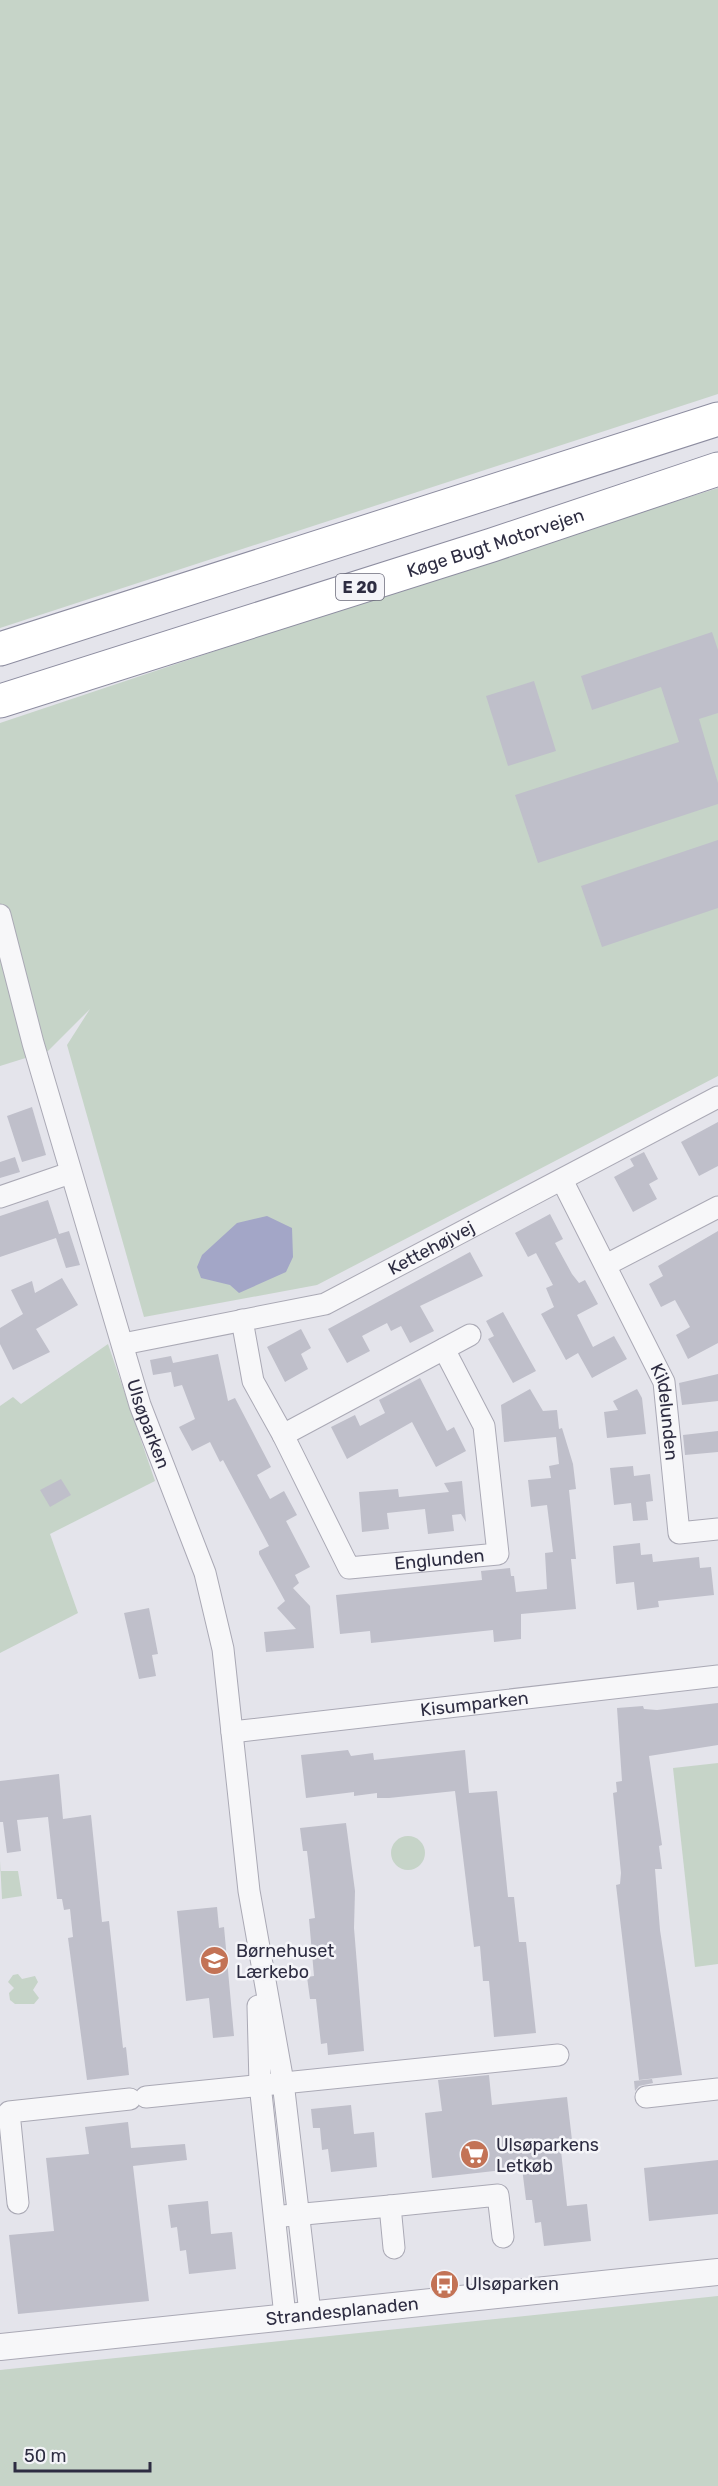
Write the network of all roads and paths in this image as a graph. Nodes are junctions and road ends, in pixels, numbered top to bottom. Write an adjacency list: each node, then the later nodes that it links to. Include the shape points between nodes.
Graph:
1 (718, 419): 3 (highway)
2 (718, 469): 4 (highway, Køge Bugt Motorvejen / E 20)
3 (0, 648)
4 (0, 701)
5 (0, 915): 7 (street, Ulsøparken)
6 (718, 1096): 8 (street, Kettehøjvej)
7 (70, 1173): 9 (street); 14 (street, Ulsøparken)
8 (562, 1180): 11 (street, Kildelunden); 12 (street, Kettehøjvej, via 325,1304)
9 (0, 1197)
10 (718, 1207): 11 (street)
11 (606, 1265): 17 (street, Kildelunden, via 664,1382 679,1533)
12 (242, 1320): 14 (street, Kettehøjvej); 16 (street, Englunden, via 253,1380)
13 (470, 1335): 15 (street)
14 (123, 1344): 19 (street, Ulsøparken, via 140,1405 205,1573 222,1649)
15 (444, 1350): 16 (street); 16 (street, Englunden, via 484,1426 498,1554 349,1568)
16 (283, 1435)
17 (718, 1529)
18 (718, 1676): 19 (street, Kisumparken)
19 (232, 1732): 20 (street, Ulsøparken)
20 (256, 1940): 22 (street, Ulsøparken); 23 (street, Ulsøparken)
21 (558, 2055): 22 (street)
22 (283, 2082): 23 (street); 29 (street, Ulsøparken)
23 (260, 2084): 26 (street); 30 (street, Ulsøparken)
24 (718, 2089): 25 (street)
25 (646, 2097)
26 (4, 2112): 27 (street)
27 (18, 2203)
28 (390, 2206): 29 (street); 31 (street, via 498,2195); 32 (street)
29 (297, 2215): 30 (street); 34 (street, Ulsøparken)
30 (274, 2217): 35 (street, Ulsøparken)
31 (502, 2237)
32 (394, 2248)
33 (718, 2272): 34 (street, Strandesplanaden)
34 (310, 2313): 35 (street, Strandesplanaden)
35 (285, 2316): 36 (street, Strandesplanaden)
36 (0, 2347)

